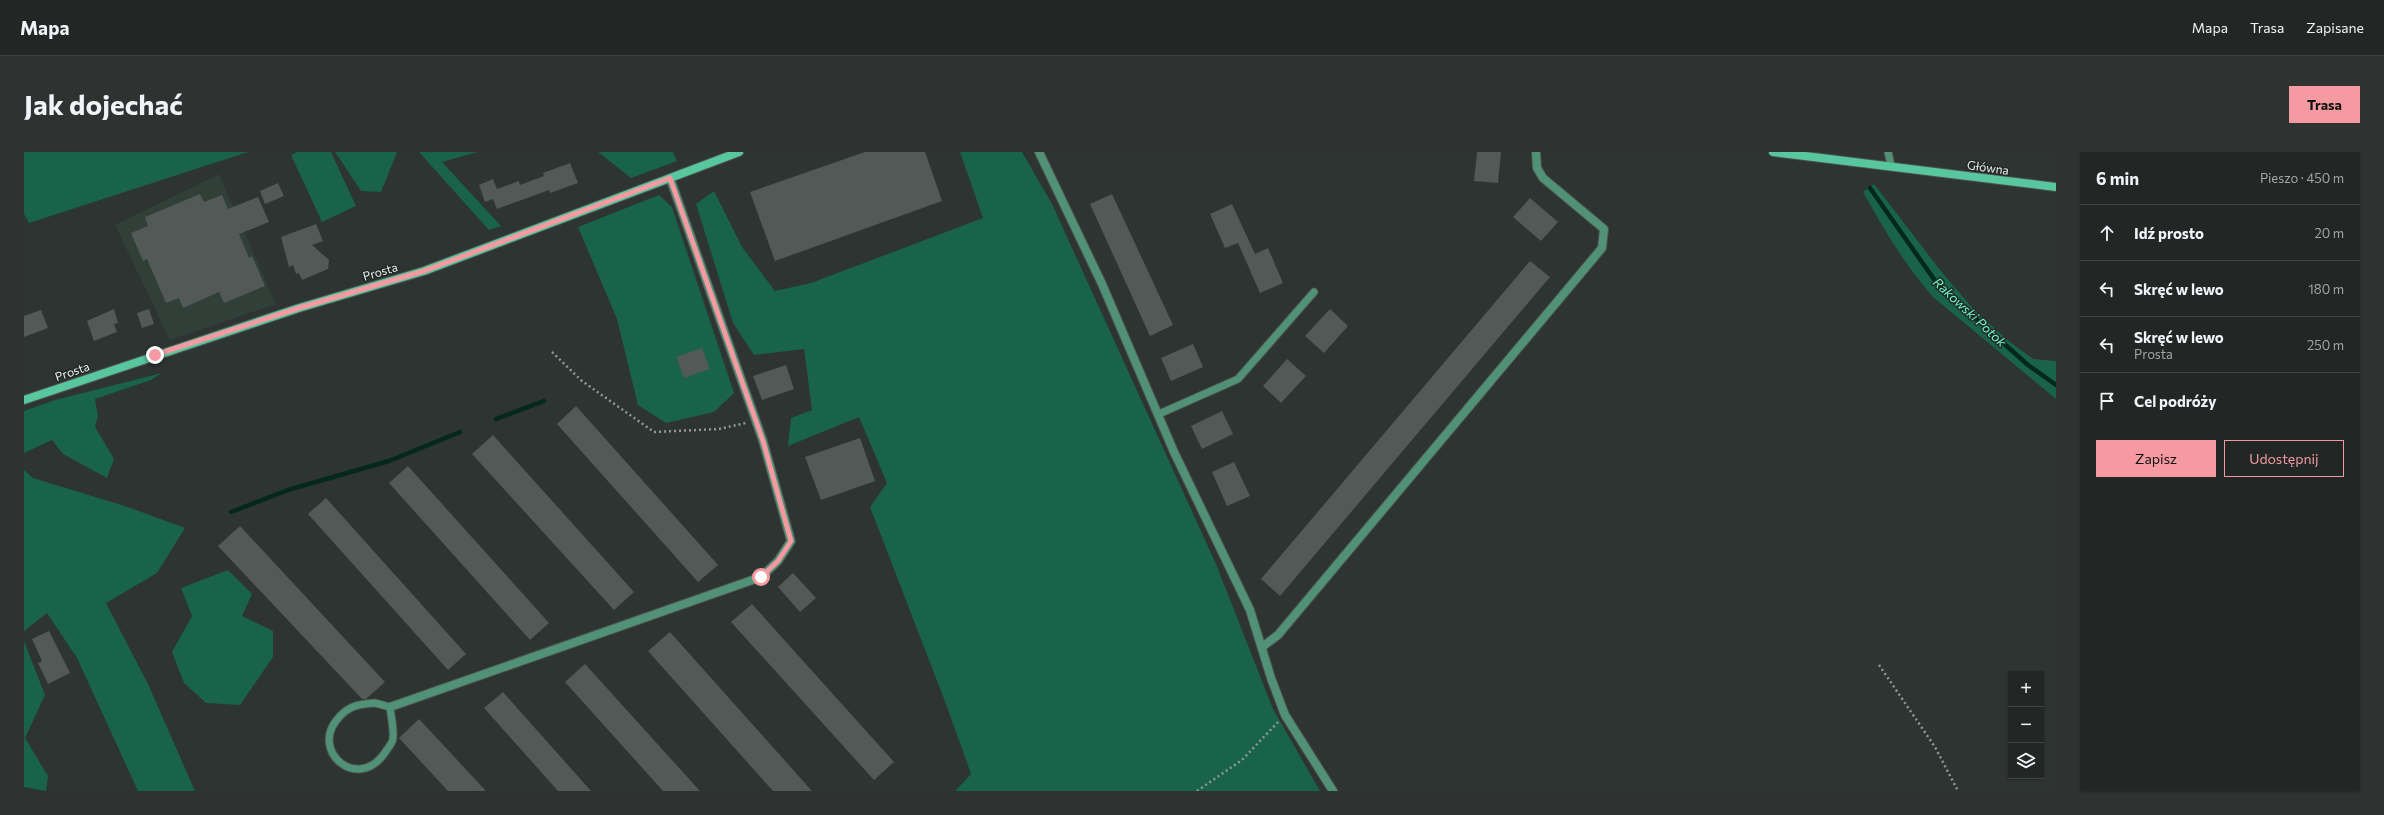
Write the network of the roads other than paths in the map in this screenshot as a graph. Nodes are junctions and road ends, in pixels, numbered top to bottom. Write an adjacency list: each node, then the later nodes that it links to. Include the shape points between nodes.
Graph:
1 (739, 152): 7 (street, Prosta)
2 (1039, 152): 11 (street, via 1102,284)
3 (1536, 152): 12 (street, via 1537,168 1543,178 1604,229 1602,248 1278,635)
4 (1774, 152): 6 (street, Główna)
5 (1888, 152): 6 (lane)
6 (1891, 165): 8 (street, Główna)
7 (670, 178): 10 (street, Prosta, via 424,271 299,308); 13 (street, via 756,420 791,541 778,561 761,577)
8 (2056, 187)
9 (1314, 292): 11 (lane, via 1238,379)
10 (24, 400)
11 (1159, 414): 12 (street, via 1177,458 1250,610)
12 (1262, 647): 14 (street, via 1285,714)
13 (390, 707): 13 (lane, via 375,703 354,705 341,714 332,726 329,740 332,754 340,764 352,771 362,771 376,766 393,739)
14 (1333, 791)

